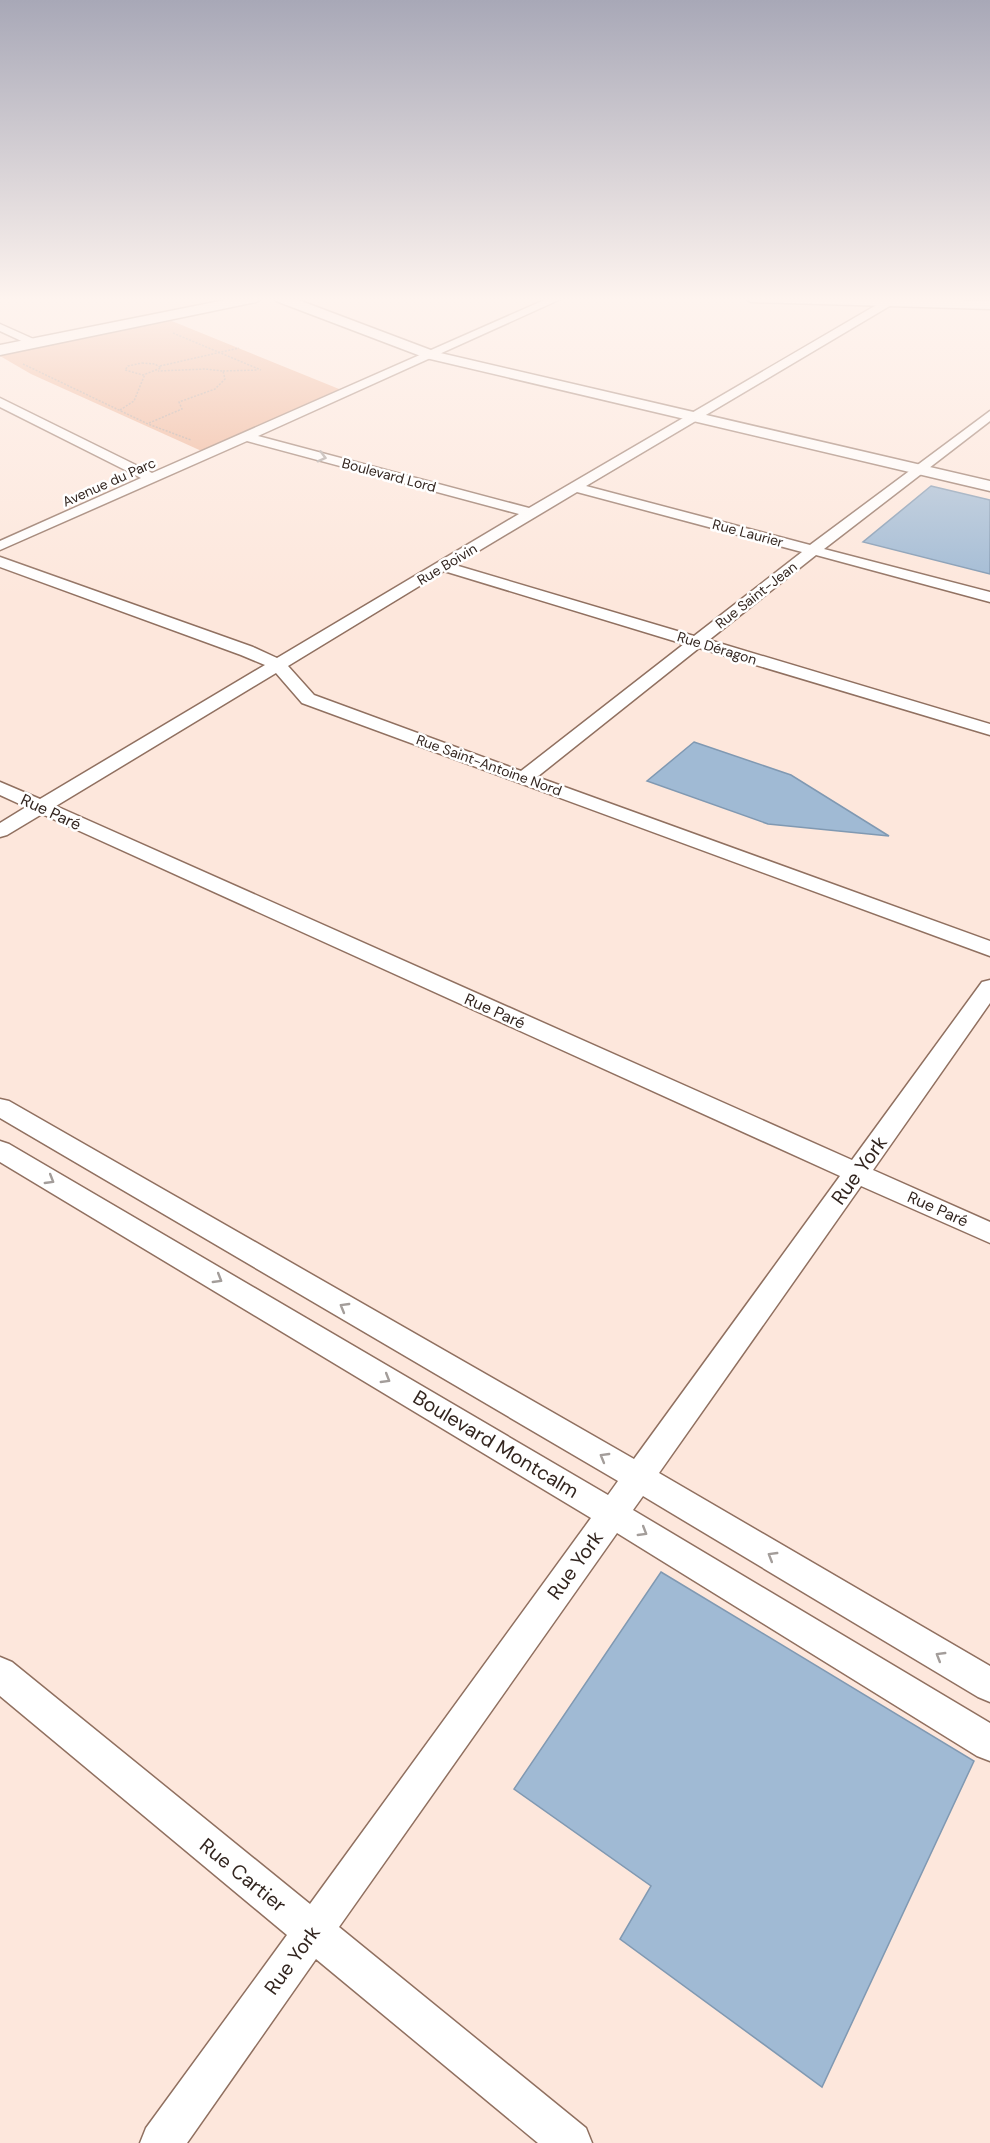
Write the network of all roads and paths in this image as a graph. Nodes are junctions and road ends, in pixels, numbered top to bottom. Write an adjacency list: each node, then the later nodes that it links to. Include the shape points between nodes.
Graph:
1 (95, 398): 8 (path)
2 (135, 398): 8 (path)
3 (190, 398): 8 (path, via 179,402 182,409 148,424)
4 (334, 398): 11 (street, Avenue du Parc)
5 (616, 398): 10 (street)
6 (724, 398): 10 (street, Rue Boivin)
7 (0, 402): 13 (street)
8 (120, 410)
9 (990, 415): 12 (street, Rue Saint-Jean)
10 (693, 416): 12 (street); 15 (street, Rue Boivin)
11 (246, 437): 13 (street, Avenue du Parc); 16 (street, Boulevard Lord, one-way to 16)
12 (920, 470): 14 (street); 18 (street, Rue Saint-Jean)
13 (153, 479): 17 (street, Avenue du Parc)
14 (990, 486)
15 (575, 487): 16 (street, Rue Boivin); 18 (street, Rue Laurier)
16 (532, 513): 20 (street, Rue Boivin)
17 (0, 546)
18 (813, 550): 21 (street, Rue Laurier); 22 (street, Rue Saint-Jean)
19 (0, 562): 23 (street, Rue Saint-Antoine Nord)
20 (443, 566): 22 (street, Rue Déragon); 23 (street, Rue Boivin)
21 (990, 597)
22 (697, 642): 24 (street, Rue Déragon); 25 (street, Rue Saint-Jean)
23 (278, 665): 25 (street, Rue Saint-Antoine Nord, via 308,699); 27 (street, Rue Boivin)
24 (990, 730)
25 (524, 778): 29 (street, Rue Saint-Antoine Nord)
26 (0, 788): 27 (street, Rue Paré)
27 (40, 807): 28 (street, Rue Boivin); 33 (street, Rue Paré)
28 (0, 831)
29 (990, 949)
30 (990, 987): 33 (street, Rue York)
31 (0, 1107): 35 (street, one-way to 31)
32 (0, 1150): 36 (street, Boulevard Montcalm, one-way to 36)
33 (857, 1173): 34 (street, Rue Paré); 35 (street, Rue York)
34 (990, 1233)
35 (639, 1477): 36 (street, Rue York); 38 (street, one-way to 35)
36 (612, 1514): 39 (street, Boulevard Montcalm, one-way to 39); 40 (street, Rue York)
37 (0, 1674): 40 (street, Rue Cartier)
38 (990, 1685)
39 (990, 1743)
40 (312, 1931): 41 (street, Rue York); 42 (street, Rue Cartier)
41 (161, 2143)
42 (571, 2143)

